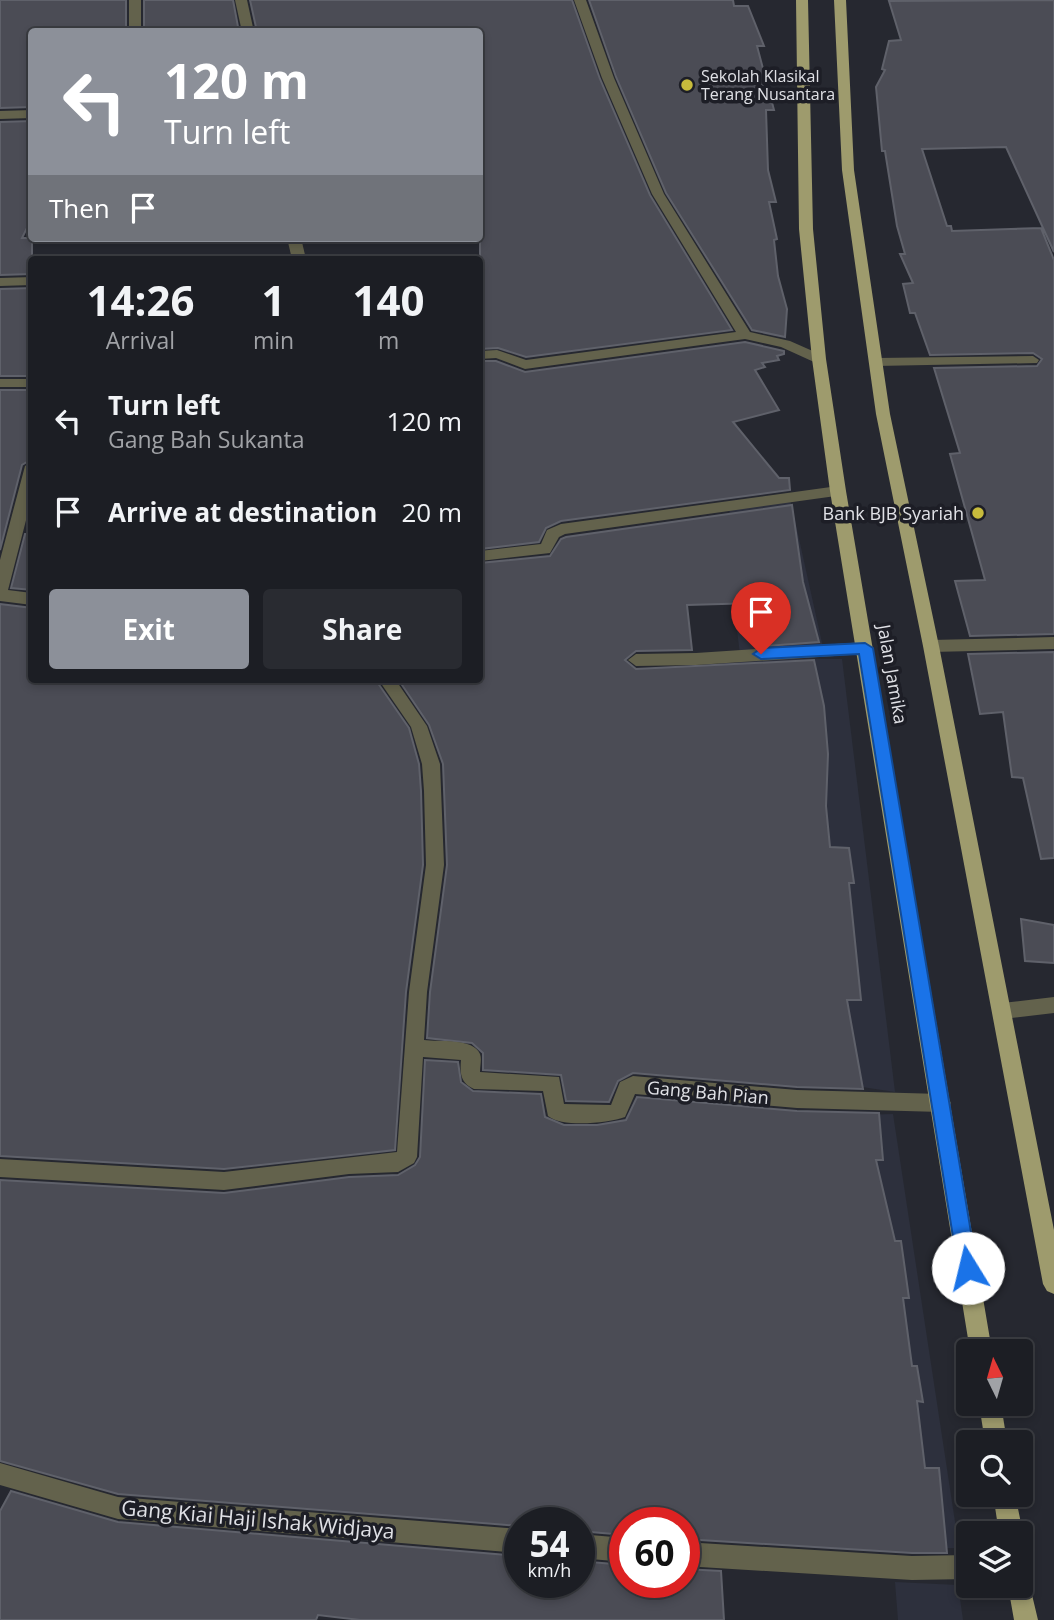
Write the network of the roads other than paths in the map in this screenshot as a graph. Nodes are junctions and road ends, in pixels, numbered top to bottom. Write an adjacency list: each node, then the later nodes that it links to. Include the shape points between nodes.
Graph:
1 (135, 0): 6 (street)
2 (241, 0): 7 (street)
3 (580, 0): 12 (street, via 658,194)
4 (800, 5): 14 (main road, Jalan Jamika, via 806,229)
5 (843, 5): 16 (main road, via 848,170)
6 (135, 28)
7 (247, 28)
8 (28, 114): 9 (street)
9 (0, 115)
10 (28, 281): 11 (street)
11 (0, 282)
12 (745, 335): 13 (street, via 525,365 498,354); 14 (street, via 785,344)
13 (483, 355)
14 (819, 359): 20 (main road, Jalan Jamika)
15 (1033, 360): 16 (lane)
16 (876, 362): 25 (main road)
17 (0, 383): 18 (street)
18 (28, 383)
19 (28, 482): 22 (street)
20 (838, 491): 21 (street, via 561,529 552,534 545,549); 26 (main road, Jalan Jamika)
21 (483, 556)
22 (0, 592): 23 (street)
23 (28, 598)
24 (1054, 643): 25 (street)
25 (931, 646): 30 (main road)
26 (865, 648): 27 (street); 32 (main road, Jalan Jamika)
27 (636, 660)
28 (390, 683): 31 (street, via 419,726 430,764 435,864 418,992)
29 (1054, 1005): 30 (street)
30 (1002, 1011): 34 (main road)
31 (416, 1048): 32 (street, Gang Bah Pian, via 464,1052 471,1056 474,1080 552,1083 558,1113 618,1111 626,1088 633,1085 797,1099); 33 (street, via 407,1157 398,1163 224,1181)
32 (941, 1103): 35 (main road, Jalan Jamika)
33 (0, 1168)
34 (1054, 1284)
35 (979, 1339)
36 (0, 1474): 37 (street, Gang Kiai Haji Ishak Widjaya, via 118,1508)
37 (504, 1540)
38 (700, 1555): 39 (street)
39 (956, 1567)
40 (1022, 1598): 41 (main road)
41 (1026, 1620)

